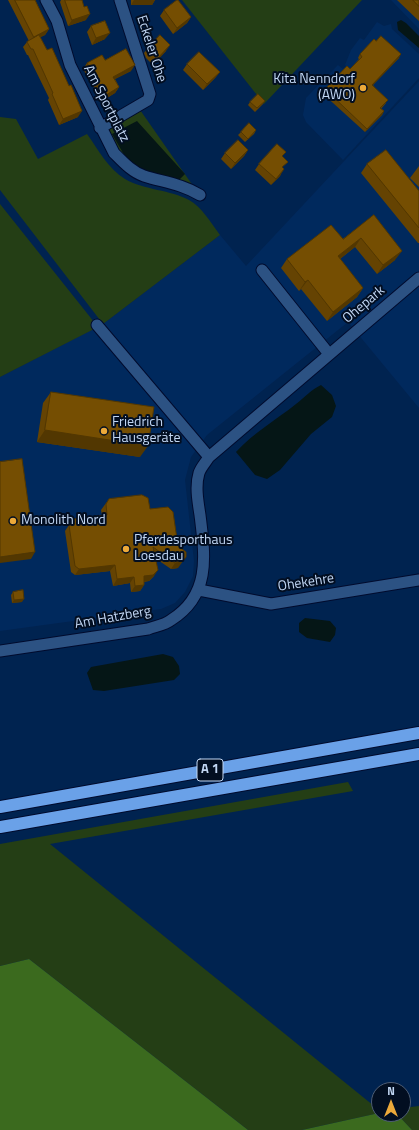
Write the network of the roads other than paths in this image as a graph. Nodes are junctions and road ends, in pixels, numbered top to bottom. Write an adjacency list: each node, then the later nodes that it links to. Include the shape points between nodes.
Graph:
1 (46, 0): 3 (street, Am Sportplatz, via 57,21 70,65)
2 (120, 0): 3 (street, Eckeler Ohe, via 150,94 148,100)
3 (100, 128): 4 (street, Am Sportplatz, via 114,153 125,165 142,175 189,188)
4 (200, 195)
5 (262, 270): 8 (street)
6 (419, 278): 8 (street, Ohepark)
7 (97, 325): 9 (street)
8 (329, 354): 9 (street, Am Hatzberg)
9 (208, 457): 11 (street, Am Hatzberg, via 199,473 197,496 204,548 204,569)
10 (419, 580): 11 (street, Ohekehre, via 271,604)
11 (199, 590): 12 (street, Am Hatzberg, via 186,609 176,617 148,629)
12 (0, 651)
13 (419, 733): 15 (highway, A 1)
14 (419, 754): 16 (highway, A 1)
15 (0, 807)
16 (0, 827)

